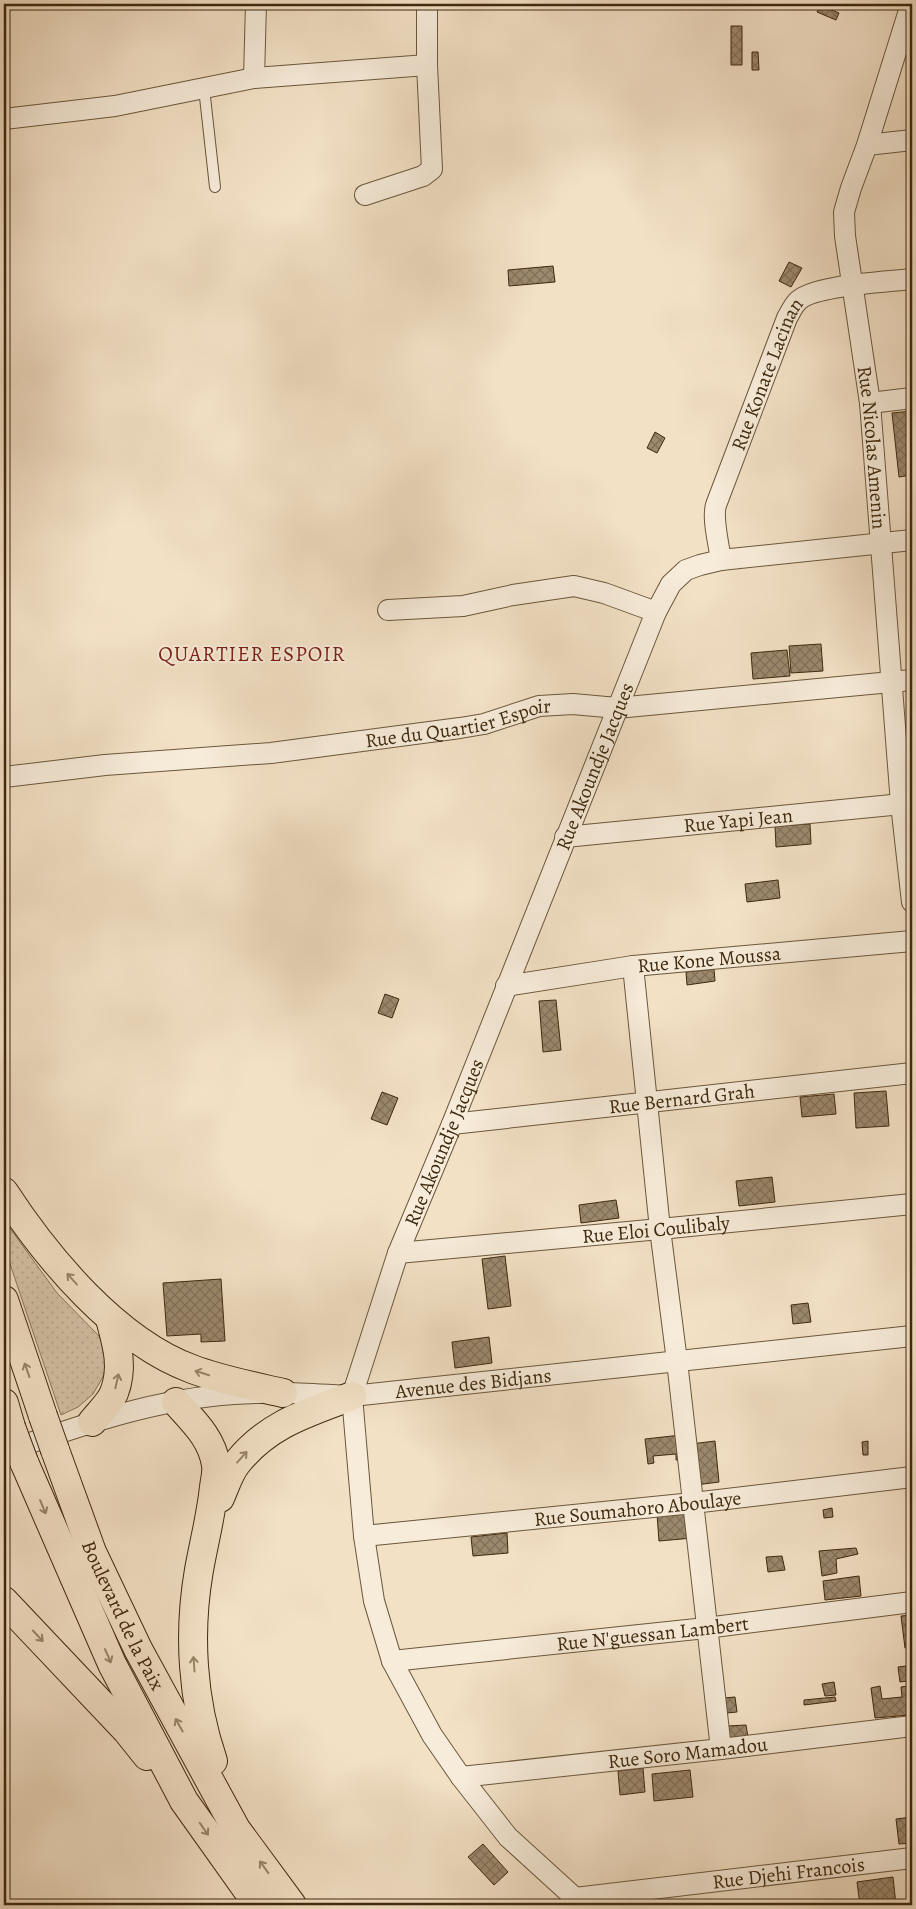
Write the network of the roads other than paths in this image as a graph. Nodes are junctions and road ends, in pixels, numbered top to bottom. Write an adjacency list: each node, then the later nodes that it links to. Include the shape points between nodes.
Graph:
1 (256, 4): 5 (street)
2 (427, 4): 4 (street)
3 (911, 4): 9 (street, Rue Nicolas Amenin)
4 (427, 65): 5 (street); 11 (street, via 432,169 423,176)
5 (254, 78): 6 (street)
6 (204, 88): 7 (street, via 115,106); 10 (lane)
7 (4, 119)
8 (912, 140): 9 (street)
9 (867, 145): 13 (street, Rue Nicolas Amenin, via 844,212)
10 (215, 187)
11 (365, 195)
12 (912, 279): 13 (street, Rue Konate Lacinan)
13 (854, 286): 15 (street, Rue Nicolas Amenin); 18 (street, Rue Konate Lacinan, via 830,287 812,293 797,301 787,318 716,505 714,521)
14 (912, 398): 15 (street)
15 (870, 402): 17 (street, Rue Nicolas Amenin)
16 (912, 540): 17 (street, Rue Akoundje Jacques)
17 (880, 544): 18 (street, Rue Akoundje Jacques); 22 (street, Rue Nicolas Amenin)
18 (721, 560): 20 (street, Rue Akoundje Jacques, via 686,570 671,584)
19 (388, 610): 20 (street, via 463,606 574,586)
20 (656, 612): 23 (street, Rue Akoundje Jacques)
21 (912, 680): 22 (street, Rue du Quartier Espoir)
22 (891, 684): 23 (street, Rue du Quartier Espoir); 25 (street, Rue Nicolas Amenin)
23 (617, 708): 24 (street, Rue du Quartier Espoir, via 573,704 540,706 484,724 460,728 271,753 104,765); 26 (street, Rue Akoundje Jacques)
24 (4, 777)
25 (907, 804): 26 (street, Rue Yapi Jean); 27 (street, Rue Nicolas Amenin)
26 (565, 837): 30 (street, Rue Akoundje Jacques)
27 (912, 902)
28 (912, 941): 29 (street, Rue Kone Moussa)
29 (633, 966): 30 (street, Rue Kone Moussa); 32 (street)
30 (506, 986): 33 (street, Rue Akoundje Jacques)
31 (912, 1073): 32 (street, Rue Bernard Grah)
32 (647, 1103): 33 (street, Rue Bernard Grah); 36 (street)
33 (452, 1124): 37 (street, Rue Akoundje Jacques)
34 (4, 1192): 39 (main road, one-way to 34, via 42,1244)
35 (912, 1204): 36 (street, Rue Eloi Coulibaly)
36 (660, 1229): 37 (street, Rue Eloi Coulibaly); 41 (street)
37 (398, 1253): 43 (street, Rue Akoundje Jacques)
38 (4, 1300): 47 (main road, Boulevard de la Paix, one-way to 38)
39 (110, 1319): 42 (main road, one-way to 39, via 190,1369 154,1350); 46 (main road, one-way to 39, via 113,1394 119,1373 120,1353)
40 (912, 1336): 41 (street, Avenue des Bidjans)
41 (677, 1361): 43 (street, Avenue des Bidjans); 49 (street)
42 (283, 1393): 43 (street, Avenue des Bidjans); 44 (street, Avenue des Bidjans, via 234,1394)
43 (352, 1396): 50 (main road, one-way to 43, via 236,1465 272,1429); 51 (street, Rue Akoundje Jacques)
44 (176, 1402): 46 (street, Avenue des Bidjans, via 140,1408); 50 (main road, via 208,1440 213,1451 216,1466)
45 (7, 1414): 47 (main road, Boulevard de la Paix, bridge)
46 (92, 1422): 47 (street, Avenue des Bidjans)
47 (33, 1444): 59 (main road, Boulevard de la Paix, one-way to 59, via 112,1664); 60 (main road, Boulevard de la Paix, one-way to 47, via 138,1649 96,1561)
48 (912, 1477): 49 (street, Rue Soumahoro Aboulaye)
49 (693, 1503): 51 (street, Rue Soumahoro Aboulaye); 54 (street)
50 (211, 1515): 60 (main road, one-way to 50, via 203,1733 196,1695 193,1614)
51 (364, 1536): 55 (street, Rue Akoundje Jacques, via 374,1601)
52 (4, 1601): 59 (main road, one-way to 59, via 127,1731)
53 (912, 1602): 54 (street, Rue N'guessan Lambert)
54 (706, 1628): 55 (street, Rue N'guessan Lambert); 57 (street)
55 (392, 1661): 58 (street, Rue Akoundje Jacques, via 432,1735)
56 (912, 1726): 57 (street, Rue Soro Mamadou)
57 (721, 1749): 58 (street, Rue Soro Mamadou)
58 (461, 1776): 62 (street, Rue Akoundje Jacques, via 508,1837)
59 (184, 1801): 63 (main road, Boulevard de la Paix, one-way to 63)
60 (236, 1829): 64 (main road, Boulevard de la Paix, one-way to 60)
61 (912, 1858): 62 (street, Rue Djehi Francois)
62 (580, 1902)
63 (258, 1905)
64 (292, 1905)

